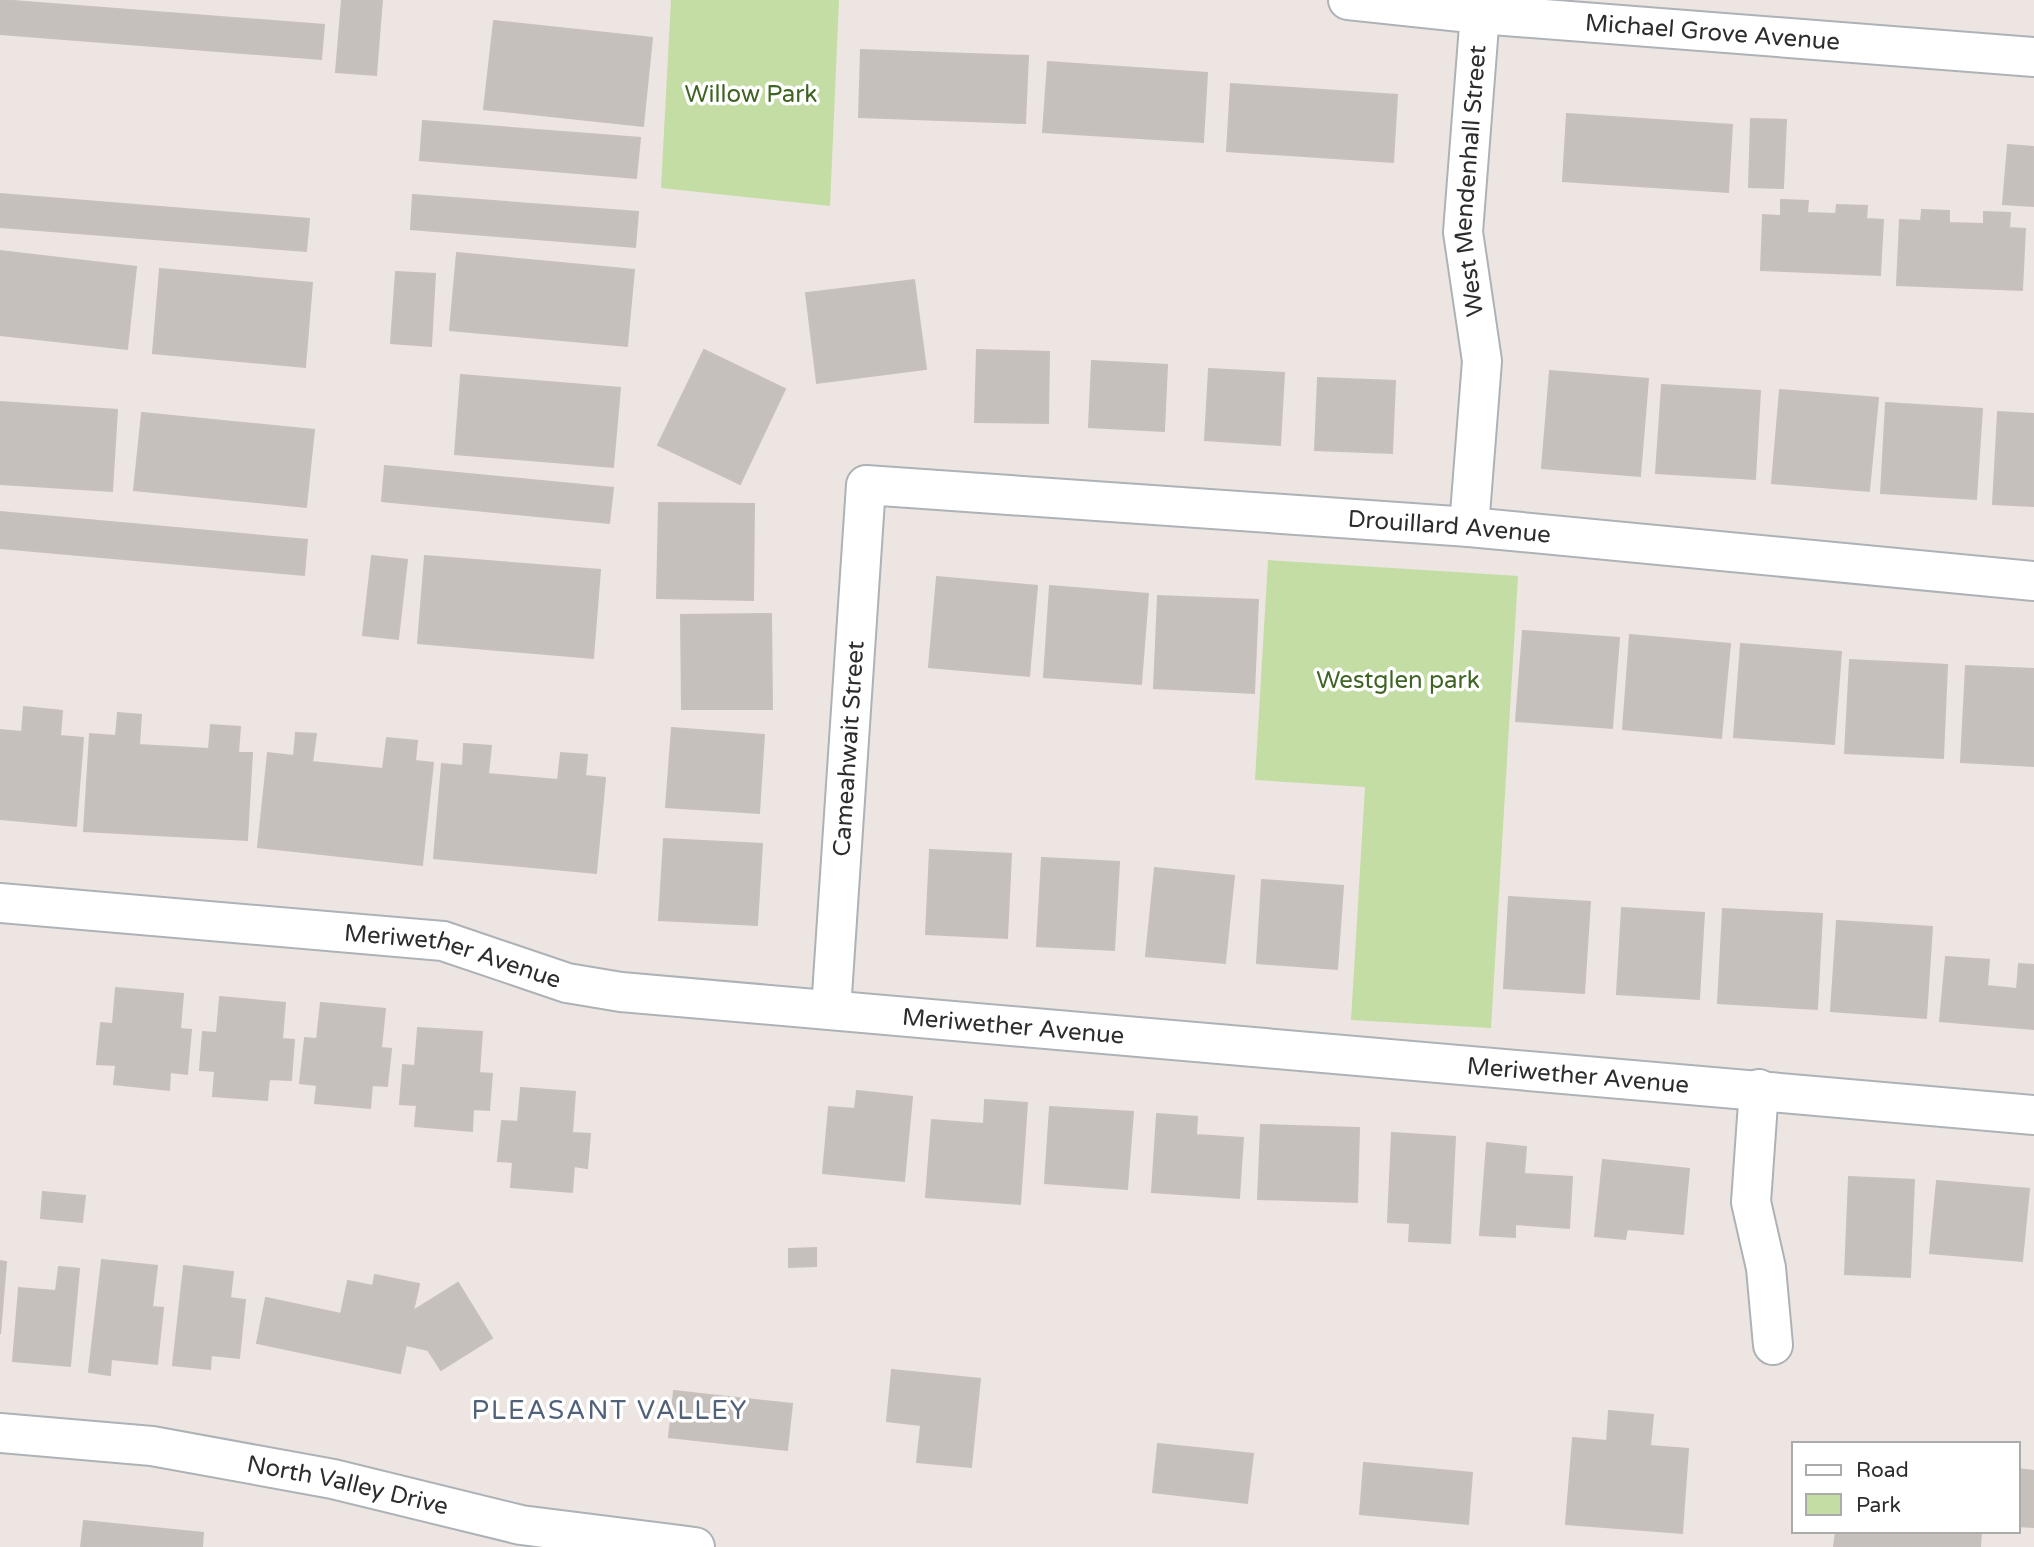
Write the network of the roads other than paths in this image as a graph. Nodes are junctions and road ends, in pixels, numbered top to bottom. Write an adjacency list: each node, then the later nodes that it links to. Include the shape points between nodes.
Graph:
1 (1348, 0): 2 (street, Michael Grove Avenue)
2 (1481, 7): 3 (street, Michael Grove Avenue); 5 (street, West Mendenhall Street, via 1463,232 1482,361)
3 (2034, 57)
4 (866, 485): 5 (street, Drouillard Avenue); 8 (street, Cameahwait Street)
5 (1469, 527): 6 (street, Drouillard Avenue)
6 (2034, 581)
7 (0, 903): 8 (street, Meriwether Avenue, via 443,941 567,983)
8 (831, 1010): 9 (street, Meriwether Avenue)
9 (1759, 1090): 10 (street, Meriwether Avenue); 11 (street, via 1751,1202 1766,1268)
10 (2034, 1115)
11 (1773, 1345)
12 (0, 1433): 13 (street, North Valley Drive, via 152,1446 332,1479 520,1525)
13 (695, 1547)

